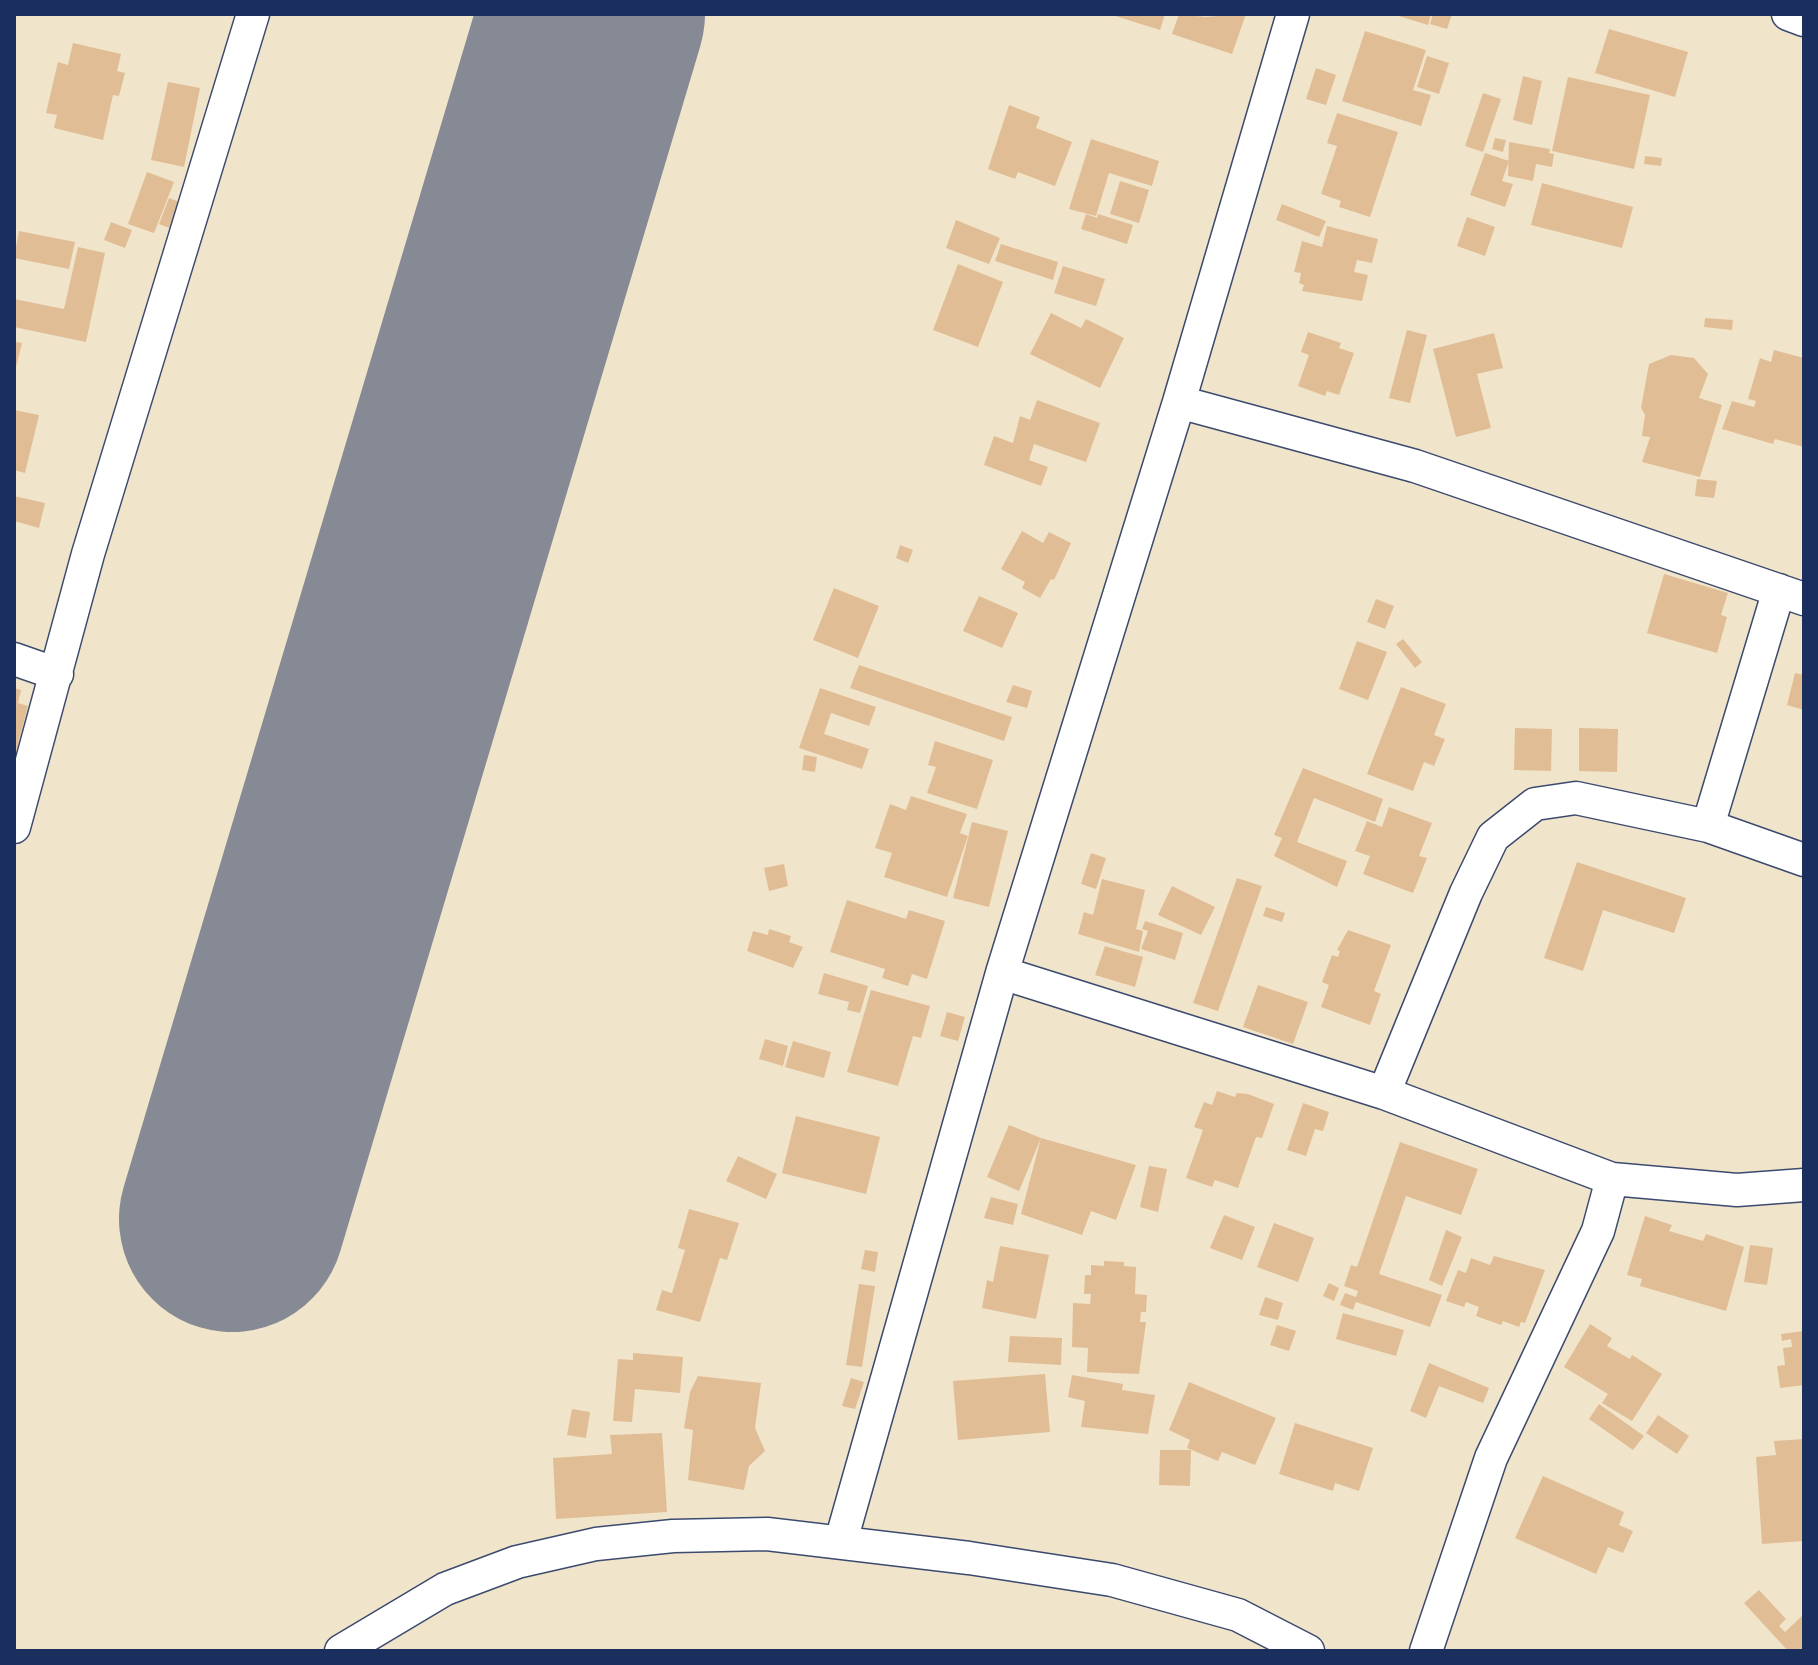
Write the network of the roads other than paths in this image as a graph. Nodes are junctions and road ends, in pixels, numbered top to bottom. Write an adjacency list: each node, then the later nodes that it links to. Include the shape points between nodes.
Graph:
1 (253, 14): 8 (street, via 88,554)
2 (1293, 14): 5 (street)
3 (1788, 14): 4 (street)
4 (1804, 20)
5 (1179, 402): 6 (street, via 1415,466); 12 (street)
6 (1792, 594): 9 (street)
7 (14, 659): 8 (street)
8 (57, 674): 10 (street)
9 (1708, 826): 11 (street); 13 (street, via 1576,798 1535,804 1514,817 1493,837 1466,893)
10 (14, 827)
11 (1804, 860)
12 (1002, 973): 13 (street); 16 (street)
13 (1384, 1093): 14 (street)
14 (1612, 1179): 15 (street, via 1737,1190); 19 (street, via 1598,1231 1491,1458)
15 (1804, 1185)
16 (841, 1541): 17 (street, via 767,1534 596,1544 517,1562 445,1589); 18 (street, via 1112,1580 1238,1615)
17 (341, 1651)
18 (1308, 1651)
19 (1426, 1651)

